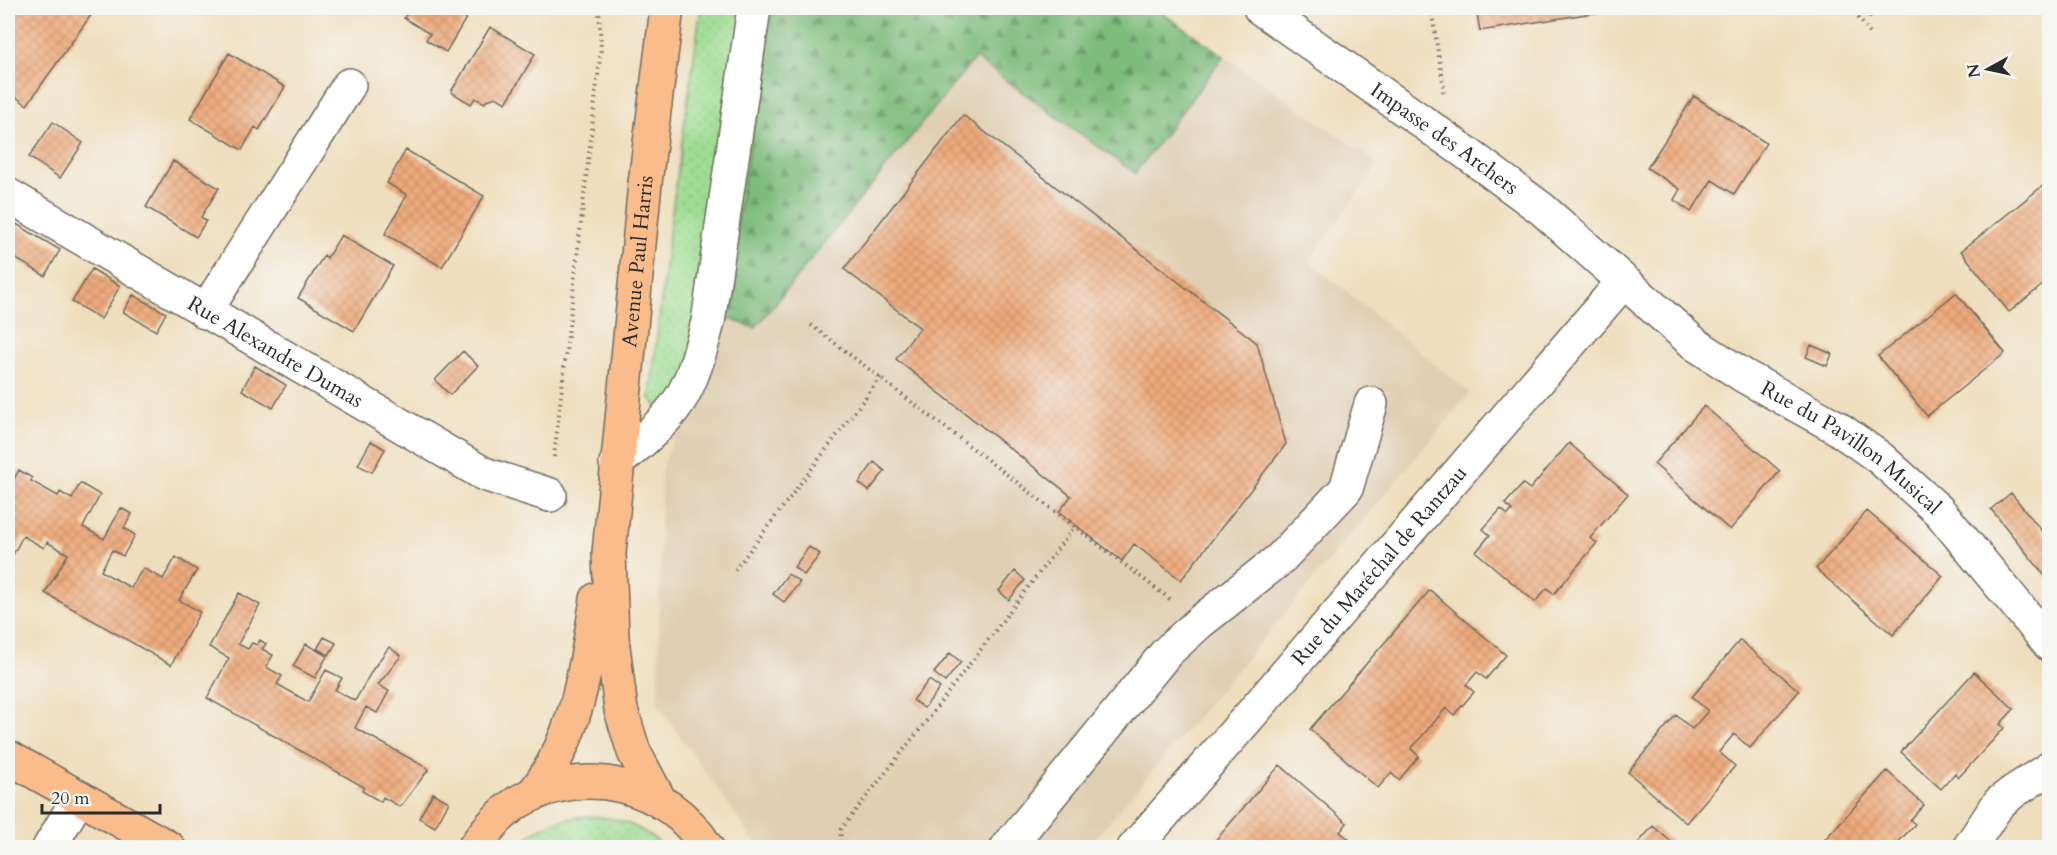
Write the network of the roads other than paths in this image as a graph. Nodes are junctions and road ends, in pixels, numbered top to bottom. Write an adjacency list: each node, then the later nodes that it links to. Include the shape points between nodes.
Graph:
1 (667, 8): 9 (main road, Avenue Paul Harris)
2 (754, 8): 9 (street, via 708,322 700,350 678,402 642,442)
3 (1260, 8): 6 (street, Impasse des Archers, via 1504,180)
4 (348, 85): 7 (street)
5 (8, 195): 7 (street, Rue Alexandre Dumas)
6 (1623, 282): 12 (street, Rue du Pavillon Musical, via 1695,344 1836,427 1880,458 1939,511); 23 (street, Rue du Maréchal de Rantzau)
7 (205, 312): 10 (street, Rue Alexandre Dumas, via 484,474)
8 (1371, 404): 18 (street, via 1346,489 1280,559 1167,652)
9 (616, 463): 11 (main road, Avenue Paul Harris)
10 (550, 495)
11 (611, 514): 15 (main road, Avenue Paul Harris, via 573,721 554,763); 17 (main road, Avenue Paul Harris, via 611,614 621,710 634,752)
12 (2049, 645)
13 (8, 757): 16 (main road)
14 (2049, 768): 24 (street, via 1999,803)
15 (532, 795): 17 (main road, via 568,784 597,782 626,786); 21 (main road, via 493,823)
16 (79, 797): 19 (street); 20 (main road)
17 (660, 801): 22 (main road, via 691,826)
18 (1019, 844)
19 (49, 848)
20 (169, 848)
21 (474, 848)
22 (707, 848)
23 (1134, 848)
24 (1969, 848)

